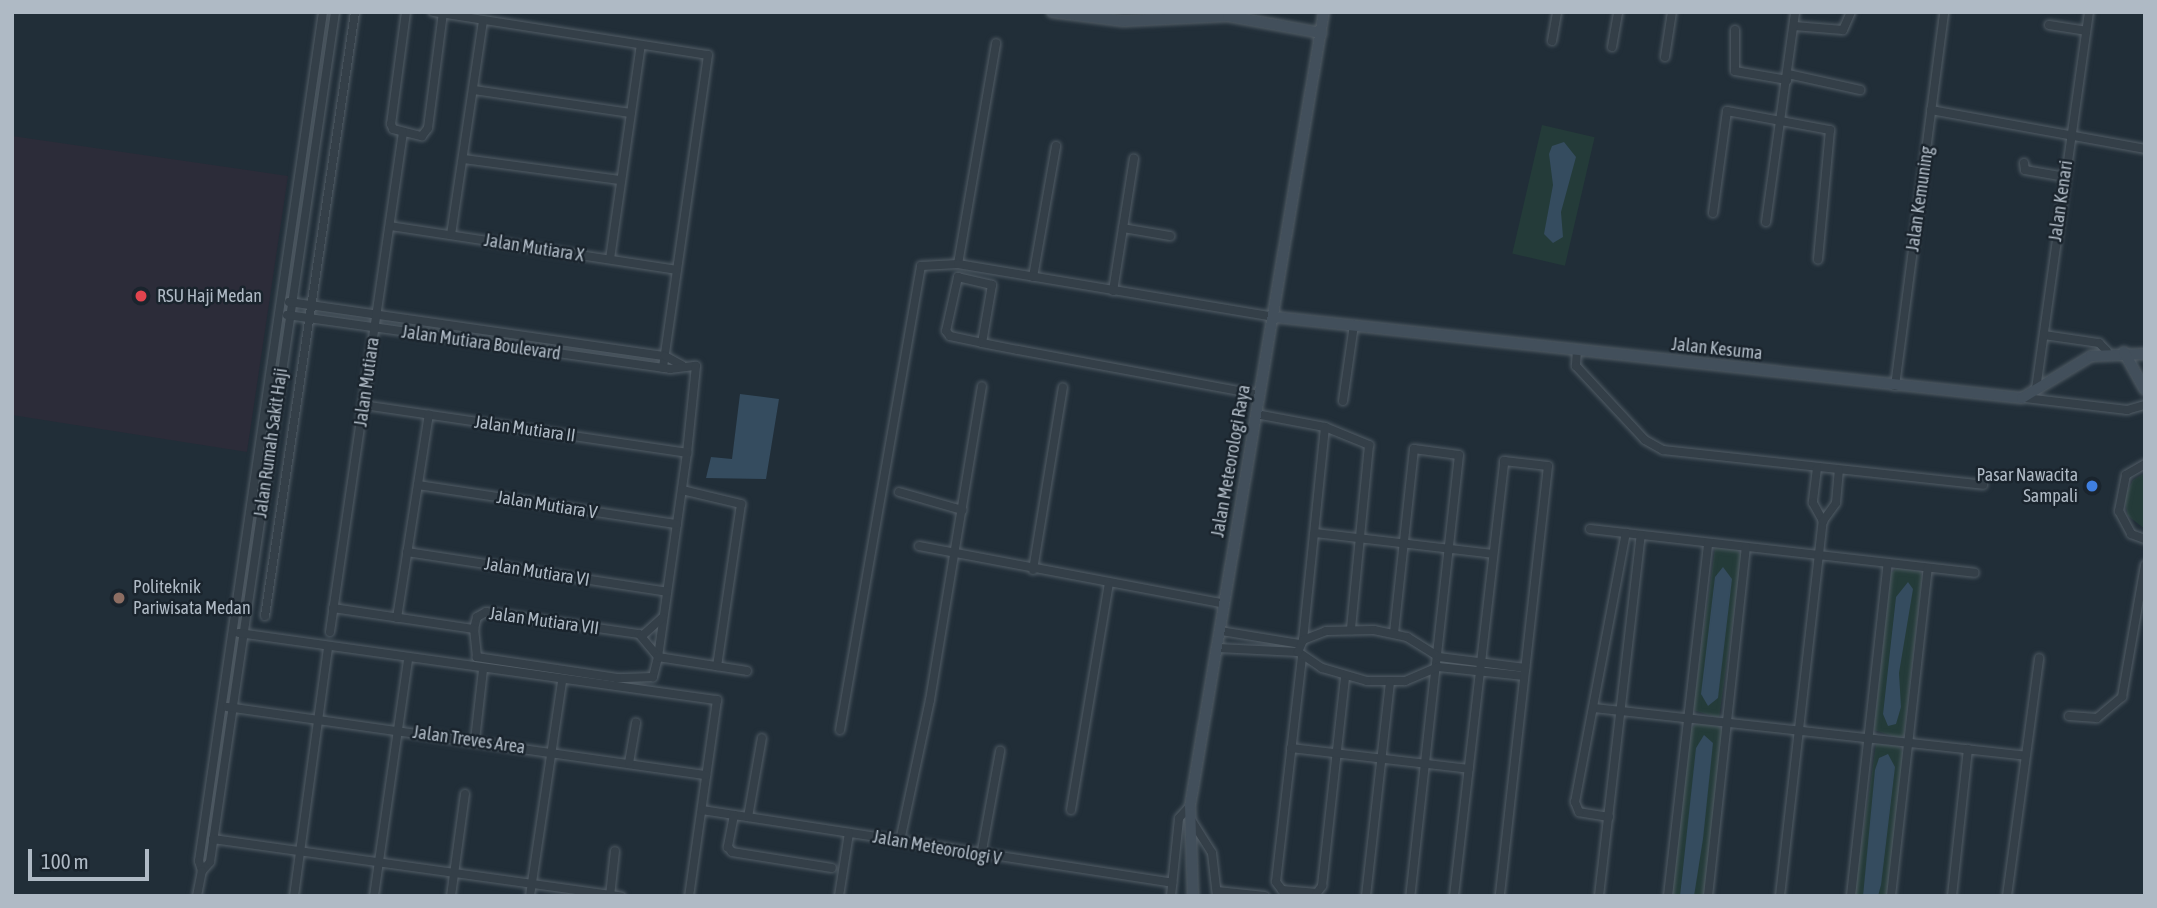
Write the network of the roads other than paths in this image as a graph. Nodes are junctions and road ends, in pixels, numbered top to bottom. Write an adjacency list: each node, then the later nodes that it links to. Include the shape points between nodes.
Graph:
1 (323, 12): 55 (street, Jalan Rumah Sakit Haji)
2 (335, 12): 56 (street, Jalan Rumah Sakit Haji)
3 (355, 12): 57 (street)
4 (433, 12): 14 (street)
5 (1052, 12): 16 (street, via 1123,21)
6 (1324, 12): 22 (street, Jalan Meteorologi Raya)
7 (1557, 12): 23 (street)
8 (1618, 12): 26 (street)
9 (1672, 12): 27 (street)
10 (1795, 12): 19 (street)
11 (1851, 12): 19 (street, via 1843,30)
12 (1944, 12): 32 (street, Jalan Kemuning)
13 (2089, 12): 21 (street, Jalan Kenari)
14 (443, 13): 17 (street); 34 (street, via 427,131 422,136)
15 (405, 14): 34 (street, via 391,121 393,130)
16 (1228, 14): 22 (street)
17 (483, 20): 25 (street); 29 (street)
18 (2049, 25): 21 (street)
19 (1794, 26): 28 (street)
20 (1735, 30): 28 (street, via 1735,71)
21 (2086, 31): 35 (street, Jalan Kenari)
22 (1321, 33): 61 (street, Jalan Meteorologi Raya)
23 (1552, 41)
24 (996, 43): 51 (street)
25 (641, 45): 31 (street); 52 (street, via 708,56)
26 (1612, 47)
27 (1665, 57)
28 (1787, 83): 30 (street); 33 (street)
29 (474, 90): 31 (street); 38 (street)
30 (1860, 90)
31 (630, 113): 42 (street)
32 (1931, 113): 35 (street); 75 (street, Jalan Kemuning)
33 (1782, 120): 43 (street, via 1727,111); 44 (street); 49 (street, via 1832,134)
34 (403, 132): 45 (street, Jalan Mutiara)
35 (2070, 139): 37 (street); 41 (street, Jalan Kenari)
36 (1056, 146): 53 (street)
37 (2145, 149)
38 (464, 159): 42 (street); 47 (street)
39 (1134, 159): 46 (street)
40 (2024, 163): 41 (street, via 2025,170)
41 (2065, 177): 65 (street, Jalan Kenari)
42 (621, 180): 50 (street)
43 (1713, 213)
44 (1766, 222)
45 (390, 226): 47 (street, Jalan Mutiara X); 58 (street, Jalan Mutiara)
46 (1123, 228): 48 (street); 54 (street)
47 (451, 235): 50 (street, Jalan Mutiara X)
48 (1170, 236)
49 (1818, 258)
50 (610, 260): 52 (street, Jalan Mutiara X)
51 (958, 264): 53 (street); 160 (street, via 929,262 920,269)
52 (677, 270): 71 (street)
53 (1033, 277): 54 (street)
54 (1113, 291): 61 (street)
55 (281, 301): 56 (street, Jalan Mutiara Boulevard); 59 (street, Jalan Rumah Sakit Haji)
56 (292, 302): 57 (street, Jalan Mutiara Boulevard); 60 (street, Jalan Rumah Sakit Haji)
57 (312, 304): 58 (street, Jalan Mutiara Boulevard); 62 (street)
58 (377, 313): 64 (street, Jalan Mutiara); 71 (street, Jalan Mutiara Boulevard)
59 (279, 314): 60 (street, Jalan Mutiara Boulevard); 127 (street, Jalan Rumah Sakit Haji)
60 (290, 316): 62 (street, Jalan Mutiara Boulevard); 131 (street, Jalan Rumah Sakit Haji)
61 (1275, 317): 63 (street, Jalan Kesuma); 79 (street, Jalan Meteorologi Raya)
62 (309, 318): 64 (street, Jalan Mutiara Boulevard); 122 (street)
63 (1354, 325): 67 (street, Jalan Kesuma); 81 (street)
64 (374, 328): 73 (street, Jalan Mutiara Boulevard); 82 (street, Jalan Mutiara)
65 (2043, 335): 68 (street, via 2099,343); 77 (street, Jalan Kenari)
66 (982, 343): 66 (street, via 946,333 958,277 991,284); 79 (street)
67 (1577, 350): 75 (street, Jalan Kesuma); 89 (street, via 1576,366 1652,445)
68 (2107, 351): 69 (street); 77 (street, via 2074,363)
69 (2124, 352): 70 (street); 78 (street)
70 (2145, 354)
71 (664, 356): 72 (street, Jalan Mutiara Boulevard); 73 (street)
72 (682, 365): 73 (street, Jalan Mutiara Boulevard); 87 (street, Jalan Mutiara Boulevard, via 698,369)
73 (663, 368)
74 (982, 386): 95 (street)
75 (1895, 386): 80 (street, Jalan Kesuma)
76 (1063, 387): 116 (street)
77 (2036, 389): 80 (street)
78 (2145, 390)
79 (1260, 395): 85 (street, Jalan Meteorologi Raya)
80 (2022, 398): 83 (street, via 2127,410)
81 (1343, 401)
82 (363, 405): 84 (street, Jalan Mutiara II); 121 (street, Jalan Mutiara)
83 (2145, 405)
84 (429, 414): 87 (street, Jalan Mutiara II); 91 (street)
85 (1256, 414): 86 (street); 120 (street, Jalan Meteorologi Raya)
86 (1325, 427): 99 (street); 102 (street, via 1363,442 1371,452)
87 (687, 453): 93 (street)
88 (2145, 464): 103 (street, via 2126,475 2119,511 2131,534)
89 (1817, 468): 90 (street); 96 (street, via 1814,503)
90 (1839, 470): 92 (street); 96 (street, via 1836,503)
91 (418, 485): 97 (street, Jalan Mutiara V); 109 (street)
92 (1983, 485)
93 (682, 490): 97 (street); 141 (street, via 741,504)
94 (899, 492): 95 (street)
95 (962, 510): 110 (street)
96 (1823, 521): 112 (street)
97 (677, 524): 119 (street)
98 (1590, 529): 100 (street)
99 (1315, 533): 102 (street); 136 (street)
100 (1626, 533): 101 (street); 152 (street)
101 (1641, 535): 104 (street); 153 (street)
102 (1362, 539): 105 (street); 126 (street)
103 (2145, 539)
104 (1707, 542): 107 (street); 155 (street)
105 (1404, 543): 108 (street); 108 (street, via 1414,449 1459,455); 130 (street)
106 (919, 546): 110 (street)
107 (1746, 547): 112 (street); 158 (street)
108 (1449, 549): 111 (street); 138 (street)
109 (407, 552): 119 (street, Jalan Mutiara VI); 124 (street)
110 (956, 554): 116 (street); 188 (street)
111 (1493, 554): 143 (street); 146 (street, via 1504,461 1548,466)
112 (1819, 555): 113 (street); 161 (street)
113 (1888, 563): 115 (street); 164 (street)
114 (2145, 565): 154 (street, via 2122,696 2097,718)
115 (1928, 568): 117 (street); 167 (street)
116 (1033, 570): 118 (street)
117 (1974, 573)
118 (1109, 584): 120 (street); 181 (street)
119 (667, 592): 123 (street)
120 (1225, 604): 128 (street, Jalan Meteorologi Raya)
121 (333, 608): 124 (street, Jalan Mutiara VII); 129 (street, Jalan Mutiara)
122 (265, 615)
123 (663, 617): 132 (street); 137 (street)
124 (397, 618): 125 (street, Jalan Mutiara VII)
125 (474, 629): 132 (street, Jalan Mutiara VII, via 477,617 486,612); 137 (street, via 477,657 650,680)
126 (1351, 630): 130 (street); 136 (street)
127 (233, 631): 131 (street); 150 (street, Jalan Rumah Sakit Haji)
128 (1221, 631): 133 (street); 135 (street, Jalan Meteorologi Raya)
129 (330, 632)
130 (1394, 633): 138 (street)
131 (243, 634): 134 (street); 151 (street, Jalan Rumah Sakit Haji)
132 (642, 636): 137 (street)
133 (1244, 641): 135 (street); 136 (street)
134 (328, 648): 140 (street); 156 (street)
135 (1218, 648): 182 (street, Jalan Meteorologi Raya)
136 (1301, 648): 147 (street); 168 (street)
137 (658, 657): 141 (street)
138 (1439, 657): 142 (street); 143 (street)
139 (2039, 658): 173 (street)
140 (408, 661): 144 (street); 159 (street)
141 (717, 666): 145 (street)
142 (1438, 667): 143 (street); 149 (street, via 1427,676); 176 (street)
143 (1480, 667): 146 (street); 177 (street)
144 (483, 670): 148 (street); 166 (street)
145 (747, 671)
146 (1525, 672): 214 (street)
147 (1345, 677): 149 (street); 172 (street)
148 (562, 681): 171 (street); 178 (street, via 717,700)
149 (1390, 681): 174 (street)
150 (221, 707): 151 (street, Jalan Treves Area); 162 (street, Jalan Rumah Sakit Haji)
151 (232, 708): 156 (street, Jalan Treves Area); 165 (street, Jalan Rumah Sakit Haji)
152 (1594, 708): 153 (street); 185 (street, via 1575,808)
153 (1620, 711): 155 (street); 185 (street)
154 (2069, 716)
155 (1688, 718): 158 (street); 216 (street)
156 (320, 720): 159 (street, Jalan Treves Area); 190 (street)
157 (636, 723): 175 (street)
158 (1727, 723): 161 (street); 217 (street)
159 (396, 730): 166 (street, Jalan Treves Area); 192 (street)
160 (840, 730)
161 (1798, 730): 164 (street); 218 (street)
162 (217, 738): 165 (street); 194 (street, Jalan Rumah Sakit Haji)
163 (762, 738): 184 (street)
164 (1869, 738): 167 (street); 219 (street)
165 (228, 740): 187 (street, Jalan Rumah Sakit Haji)
166 (475, 740): 171 (street, Jalan Treves Area)
167 (1908, 743): 169 (street); 220 (street)
168 (1291, 748): 172 (street); 172 (street, via 1276,882 1282,890 1317,893 1322,886)
169 (1968, 749): 173 (street); 221 (street)
170 (1000, 751): 191 (street)
171 (551, 752): 175 (street, Jalan Treves Area); 197 (street)
172 (1336, 754): 174 (street)
173 (2023, 755): 222 (street)
174 (1380, 759): 176 (street); 211 (street)
175 (629, 763): 178 (street, Jalan Treves Area)
176 (1426, 764): 177 (street); 212 (street)
177 (1469, 769): 213 (street)
178 (706, 775): 180 (street)
179 (465, 794): 195 (street)
180 (702, 810): 183 (street, Jalan Meteorologi V); 206 (street)
181 (1071, 810)
182 (1189, 811): 196 (street, via 1179,818); 198 (street, via 1212,853); 209 (street, Jalan Meteorologi Raya)
183 (734, 815): 184 (street, Jalan Meteorologi V); 193 (street, via 728,847 732,852)
184 (748, 817): 186 (street, Jalan Meteorologi V)
185 (1609, 817): 215 (street)
186 (849, 833): 188 (street, Jalan Meteorologi V); 207 (street)
187 (213, 839): 190 (street); 194 (street, Jalan Rumah Sakit Haji)
188 (900, 841): 191 (street, Jalan Meteorologi V)
189 (615, 851): 199 (street)
190 (301, 852): 192 (street); 201 (street)
191 (981, 856): 196 (street, Jalan Meteorologi V)
192 (379, 862): 195 (street); 202 (street)
193 (832, 868)
194 (202, 872): 200 (street, Jalan Rumah Sakit Haji)
195 (454, 872): 197 (street); 203 (street)
196 (1172, 883): 208 (street)
197 (532, 884): 199 (street); 204 (street)
198 (1217, 893): 210 (street)
199 (610, 895): 205 (street)
200 (197, 896)
201 (294, 896)
202 (374, 896)
203 (451, 896)
204 (530, 896)
205 (621, 896)
206 (689, 896)
207 (839, 896)
208 (1171, 896)
209 (1193, 896)
210 (1265, 896)
211 (1366, 896)
212 (1410, 896)
213 (1454, 896)
214 (1500, 896)
215 (1599, 896)
216 (1668, 896)
217 (1708, 896)
218 (1780, 896)
219 (1850, 896)
220 (1891, 896)
221 (1952, 896)
222 (2007, 896)

